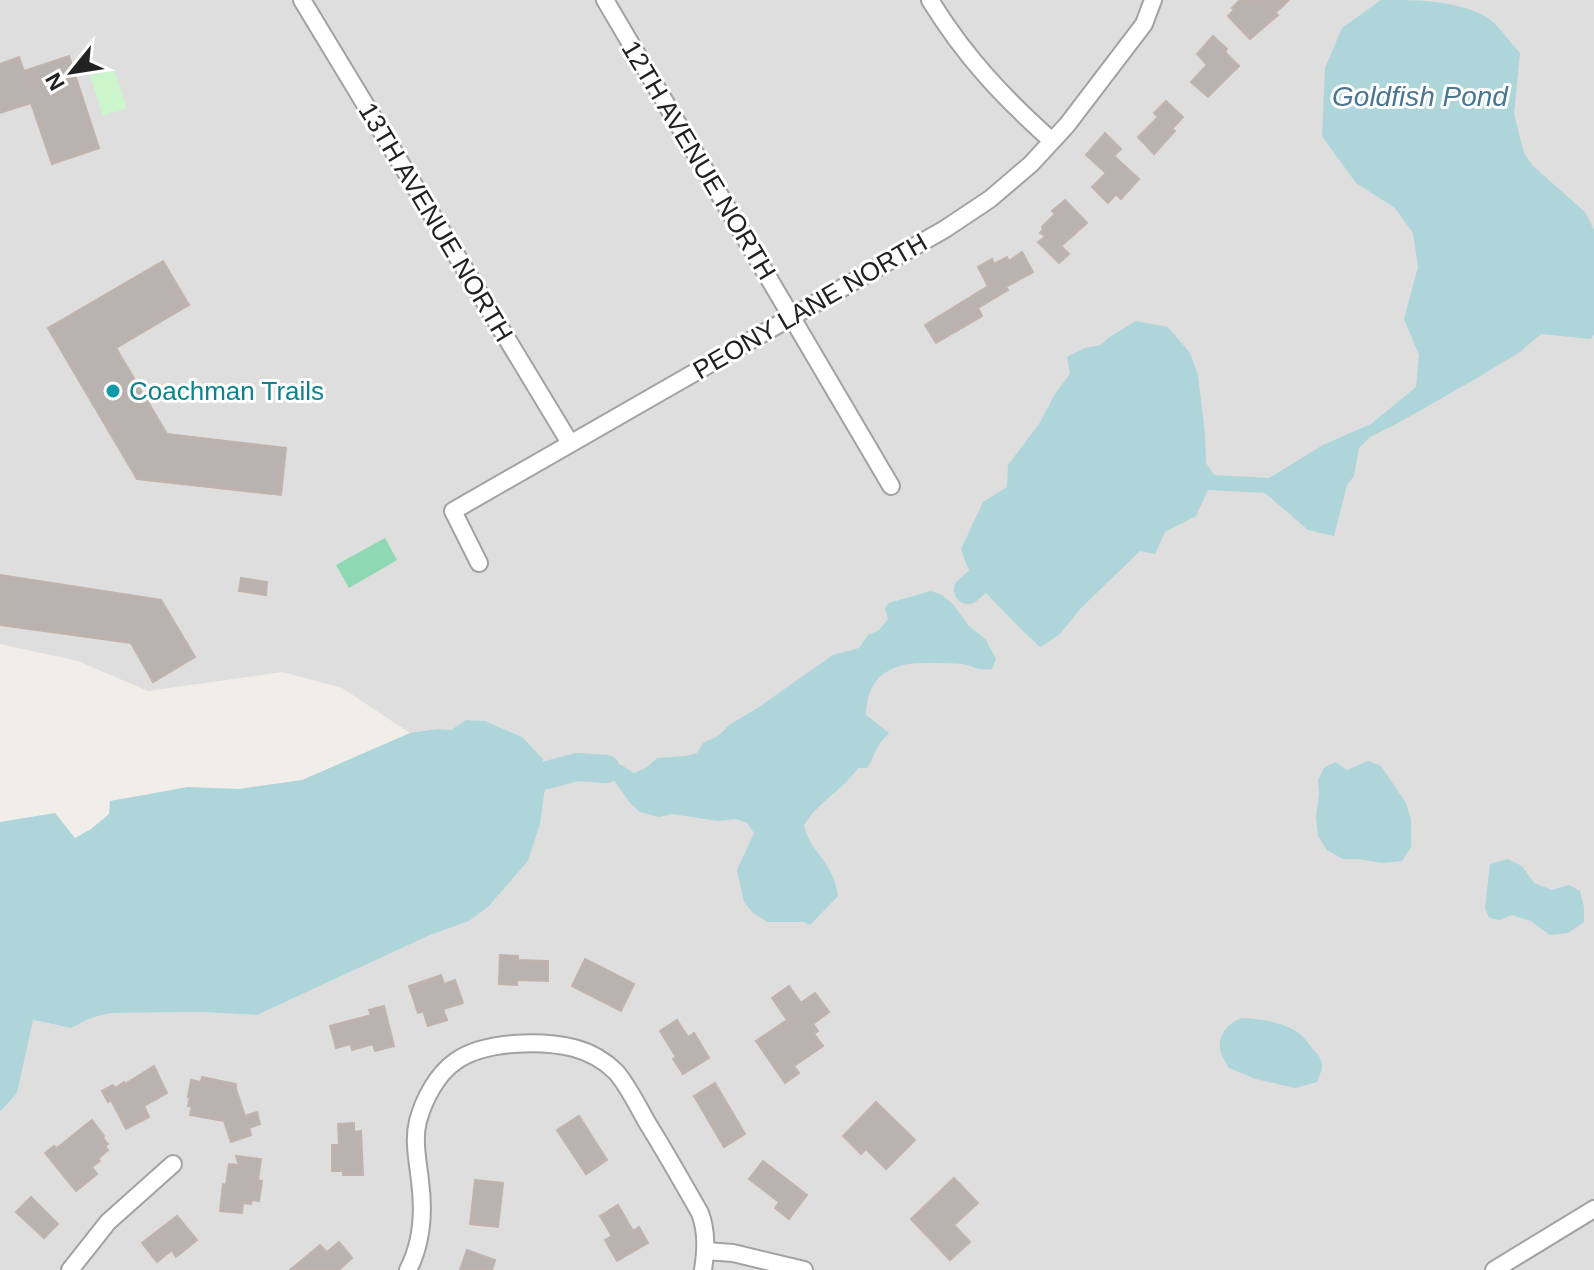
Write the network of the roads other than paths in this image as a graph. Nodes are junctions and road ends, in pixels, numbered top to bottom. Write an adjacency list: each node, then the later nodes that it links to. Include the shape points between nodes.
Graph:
1 (302, 0): 7 (street, 13TH AVENUE NORTH)
2 (605, 0): 6 (street, 12TH AVENUE NORTH)
3 (930, 0): 5 (street, via 991,84)
4 (1153, 0): 5 (street, PEONY LANE NORTH, via 1144,24)
5 (1052, 141): 6 (street, PEONY LANE NORTH, via 990,199)
6 (791, 316): 7 (street, PEONY LANE NORTH); 8 (street, 12TH AVENUE NORTH)
7 (570, 443): 9 (street, PEONY LANE NORTH, via 453,511)
8 (891, 486)
9 (479, 563)
10 (173, 1164): 13 (street, via 108,1222)
11 (1594, 1209): 17 (street)
12 (706, 1251): 14 (street, via 700,1213 616,1073 577,1048 502,1044 455,1061 424,1100 416,1149 422,1213); 15 (street); 16 (street)
13 (70, 1270)
14 (408, 1270)
15 (703, 1270)
16 (804, 1270)
17 (1494, 1270)

